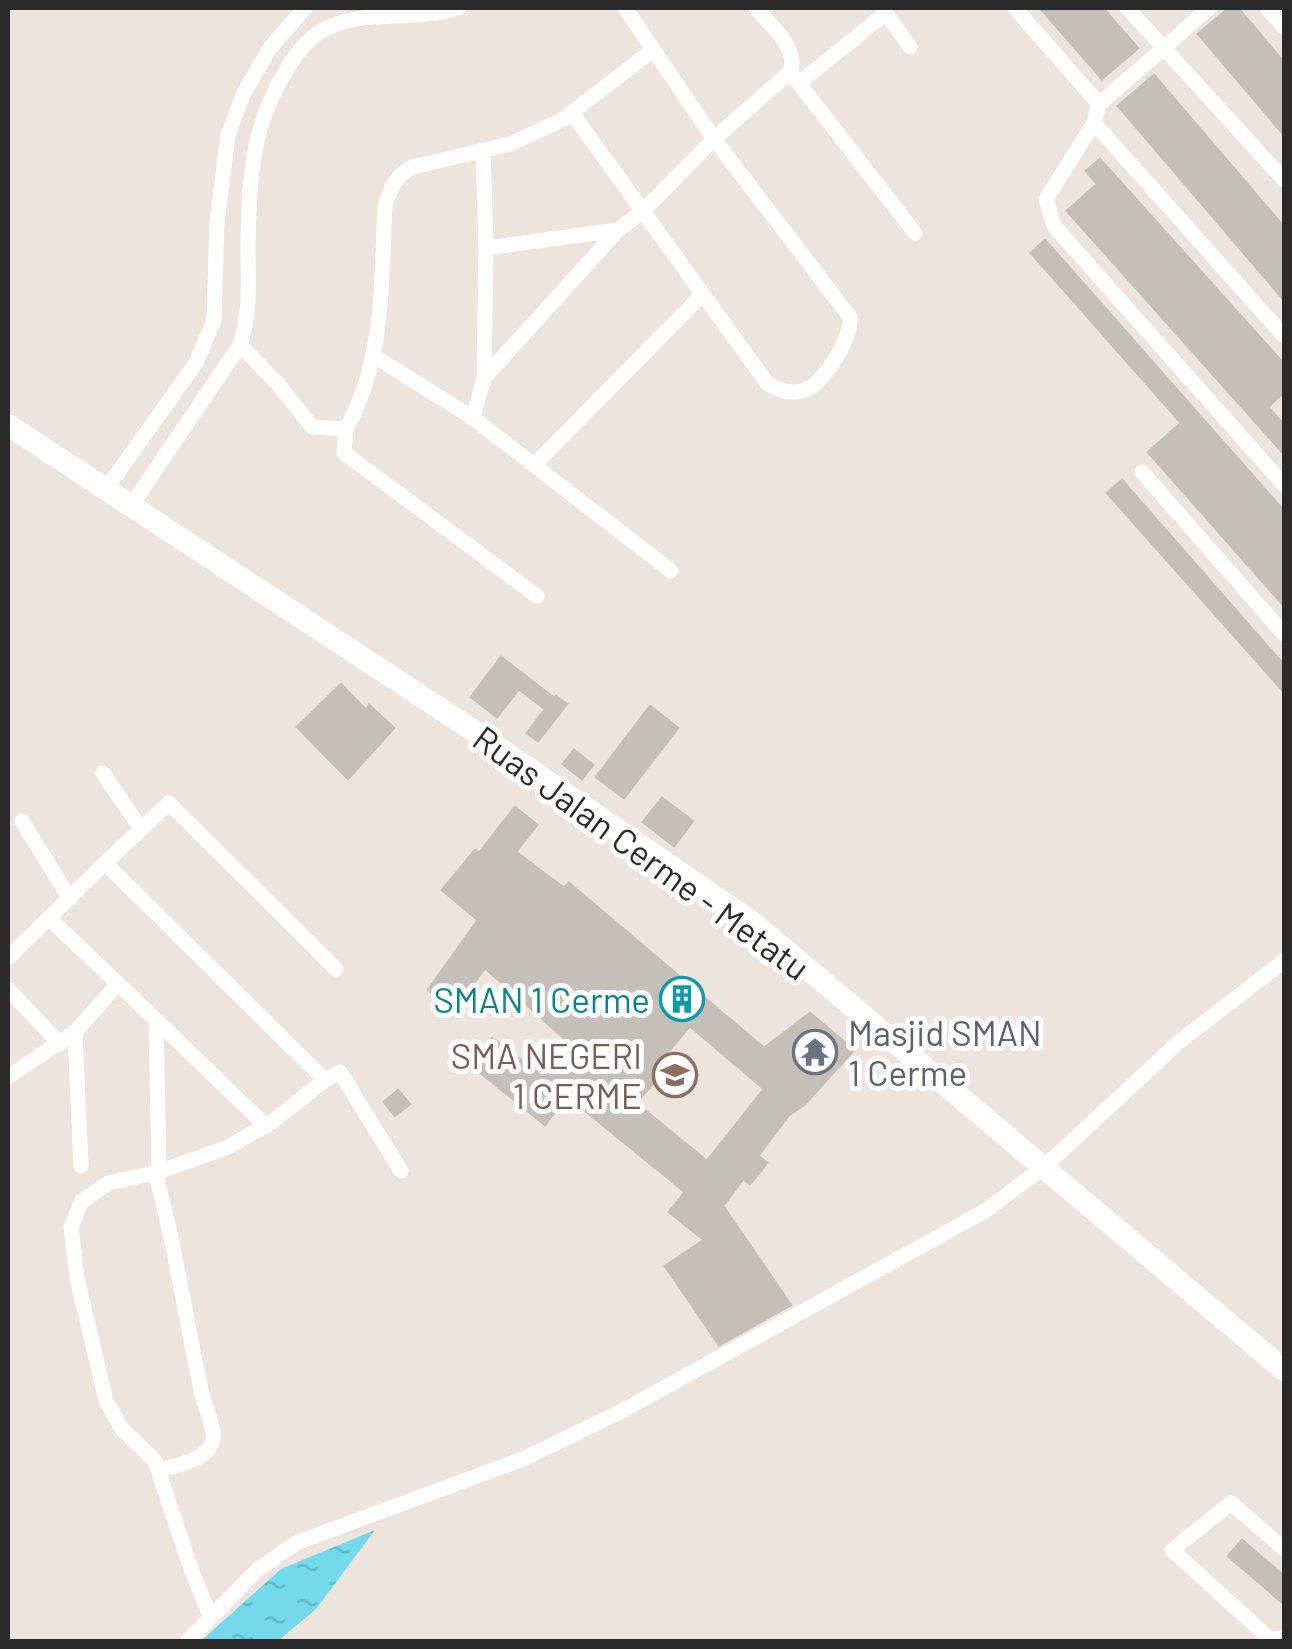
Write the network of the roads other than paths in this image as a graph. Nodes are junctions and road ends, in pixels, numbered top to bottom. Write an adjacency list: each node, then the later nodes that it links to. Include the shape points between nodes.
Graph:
1 (458, 8): 11 (street, via 334,24)
2 (624, 8): 14 (street)
3 (756, 8): 15 (street, via 790,50)
4 (1015, 8): 16 (street)
5 (1127, 8): 13 (street)
6 (1209, 8): 13 (street)
7 (1267, 8): 10 (street)
8 (303, 9): 11 (street); 22 (street, via 244,93 228,135)
9 (884, 10): 12 (street); 15 (street)
10 (1284, 27)
11 (312, 35): 23 (street, via 263,112)
12 (910, 47)
13 (1164, 48): 16 (street); 21 (street)
14 (653, 50): 17 (street); 19 (street)
15 (795, 78): 19 (street); 28 (street)
16 (1099, 104): 18 (street)
17 (572, 113): 20 (street); 24 (street)
18 (1094, 123): 31 (street); 40 (street, via 1046,199 1054,226)
19 (714, 139): 24 (street); 30 (street, via 851,326 812,386 778,390)
20 (483, 150): 29 (street); 33 (street, via 413,167 392,184 384,206)
21 (1284, 180)
22 (220, 187): 23 (street); 26 (street)
23 (251, 190): 27 (street)
24 (643, 211): 25 (street); 30 (street)
25 (618, 230): 29 (street); 34 (street)
26 (217, 231): 27 (street); 41 (street, via 214,320 196,362)
27 (249, 233): 32 (street, via 248,318)
28 (916, 233)
29 (486, 248): 34 (street)
30 (703, 294): 38 (street)
31 (1281, 326)
32 (240, 345): 37 (street, via 312,427); 42 (street)
33 (374, 356): 35 (street); 37 (street)
34 (484, 378): 35 (street)
35 (474, 418): 38 (street)
36 (8, 425): 41 (main road, Ruas Jalan Cerme - Metatu)
37 (346, 429): 44 (street, via 344,453)
38 (534, 465): 43 (street)
39 (1142, 472): 45 (street)
40 (1284, 485)
41 (106, 489): 42 (main road, Ruas Jalan Cerme - Metatu)
42 (131, 506): 64 (main road, Ruas Jalan Cerme - Metatu, via 752,922)
43 (671, 571)
44 (537, 596)
45 (1284, 634)
46 (103, 773): 48 (street)
47 (22, 820): 50 (street)
48 (141, 829): 49 (street); 54 (street, via 169,802)
49 (106, 864): 50 (street); 61 (street)
50 (70, 899): 51 (street)
51 (50, 918): 52 (street); 55 (street)
52 (8, 958)
53 (1284, 961): 64 (street, via 1178,1042)
54 (336, 969)
55 (118, 984): 57 (street); 58 (street)
56 (8, 989): 59 (street)
57 (156, 1020): 62 (street); 66 (street)
58 (75, 1032): 59 (street); 63 (street)
59 (60, 1044): 60 (street)
60 (8, 1077)
61 (325, 1080): 62 (street); 65 (street, via 340,1072)
62 (266, 1126): 66 (street)
63 (81, 1166)
64 (1044, 1167): 67 (main road, Ruas Jalan Cerme - Metatu); 70 (street, via 985,1212 620,1412 523,1459 296,1542)
65 (400, 1171)
66 (157, 1172): 68 (street, via 213,1436 203,1453); 68 (street, via 95,1190 81,1202 72,1227 106,1400)
67 (1284, 1370)
68 (159, 1470): 70 (street)
69 (1284, 1549): 71 (street, via 1231,1504 1172,1550 1271,1640)
70 (210, 1616): 72 (street)
71 (1284, 1637)
72 (187, 1642)

